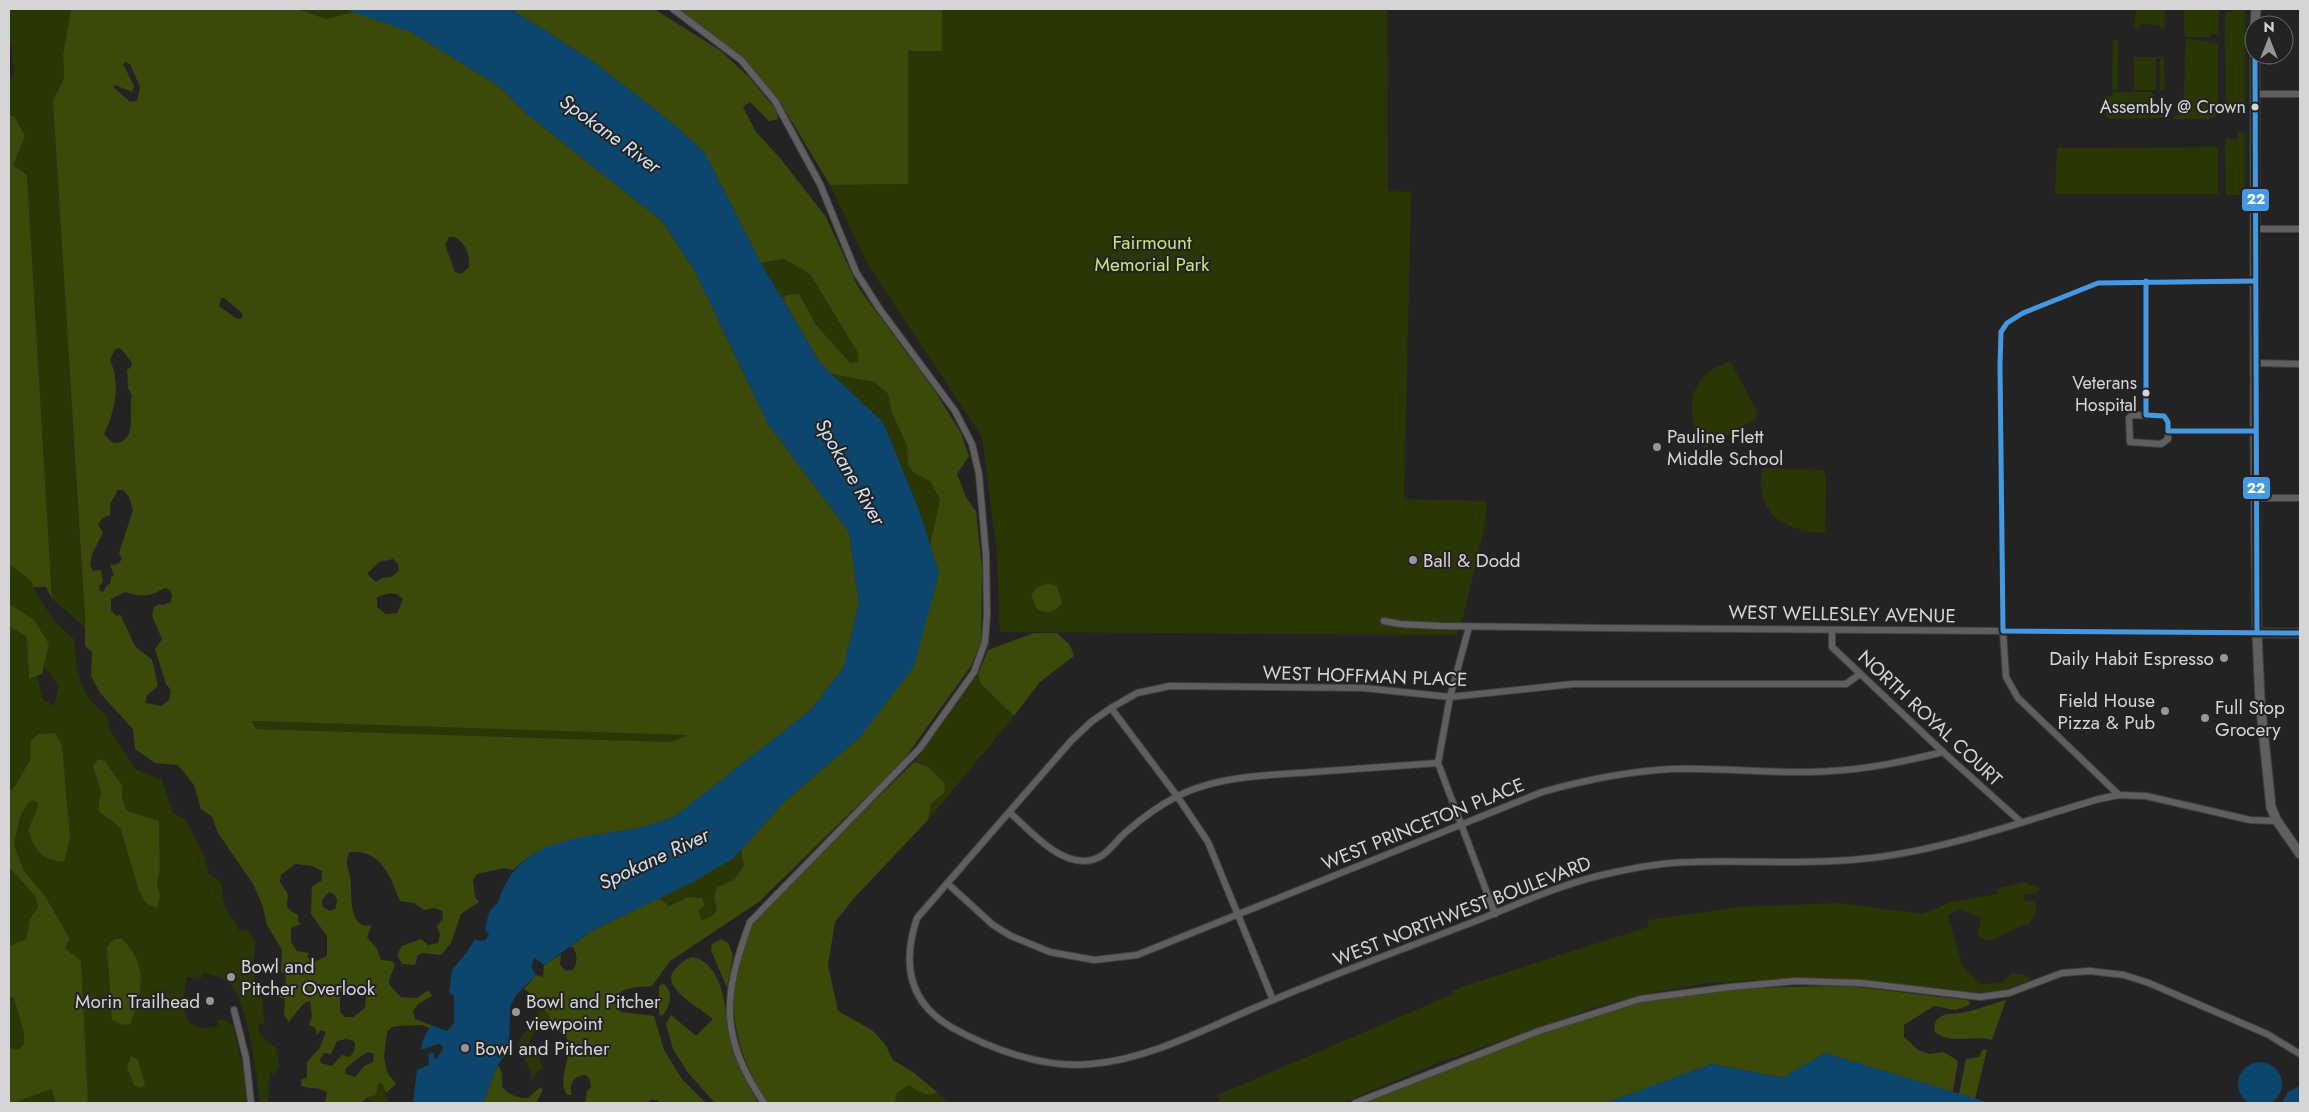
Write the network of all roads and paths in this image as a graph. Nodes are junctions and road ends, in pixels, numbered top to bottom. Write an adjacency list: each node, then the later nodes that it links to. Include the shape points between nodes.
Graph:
1 (673, 9): 40 (street, via 741,60 775,101 820,184 856,272 954,411 972,444 977,466 986,555 985,642 974,672 920,748 750,922 728,998 734,1043 750,1082)
2 (2255, 65): 3 (main road)
3 (2255, 94): 4 (street); 5 (main road)
4 (2300, 94)
5 (2255, 229): 6 (street); 8 (main road)
6 (2300, 229)
7 (2146, 281): 10 (street)
8 (2255, 364): 9 (street); 12 (main road)
9 (2300, 364)
10 (2146, 415): 11 (street, via 2164,416); 11 (street, via 2130,416 2130,442 2165,443)
11 (2168, 431): 12 (street)
12 (2255, 431): 13 (main road)
13 (2255, 498): 14 (street); 19 (main road)
14 (2300, 498)
15 (1384, 621): 16 (street, WEST WELLESLEY AVENUE)
16 (1469, 627): 17 (street, WEST WELLESLEY AVENUE); 22 (street)
17 (1832, 630): 18 (street, WEST WELLESLEY AVENUE); 21 (street, NORTH ROYAL COURT, via 1832,647)
18 (2003, 631): 19 (street, WEST WELLESLEY AVENUE); 26 (street, via 2006,677 2018,698)
19 (2257, 632): 20 (main road, WEST WELLESLEY AVENUE); 29 (main road, via 2271,807)
20 (2300, 632)
21 (1860, 674): 22 (street, WEST HOFFMAN PLACE, via 1846,684 1573,684); 24 (street, NORTH ROYAL COURT)
22 (1450, 697): 23 (street, WEST HOFFMAN PLACE, via 1364,688 1170,686 1138,693); 25 (street)
23 (1111, 708): 27 (street); 28 (street, WEST HOFFMAN PLACE, via 1071,741)
24 (1943, 752): 30 (street, NORTH ROYAL COURT); 31 (street, WEST PRINCETON PLACE, via 1889,766 1830,771 1674,769 1607,776 1542,792)
25 (1438, 764): 27 (street, via 1221,781); 31 (street)
26 (2119, 795): 29 (street, WEST NORTHWEST BOULEVARD, via 2146,796 2250,820); 30 (street, WEST NORTHWEST BOULEVARD)
27 (1177, 796): 28 (street, via 1124,834 1109,851 1086,861 1072,860 1059,854); 34 (street, via 1208,842)
28 (1010, 813): 33 (street, WEST HOFFMAN PLACE)
29 (2277, 821): 32 (main road)
30 (2021, 822): 35 (street, WEST NORTHWEST BOULEVARD, via 1908,854 1862,860 1692,862 1639,867 1558,888)
31 (1460, 826): 34 (street, WEST PRINCETON PLACE); 35 (street)
32 (2300, 854)
33 (947, 883): 34 (street, WEST PRINCETON PLACE, via 993,925 1011,936 1050,952 1094,960 1137,955); 36 (street, WEST NORTHWEST BOULEVARD, via 918,918 910,939 909,965 916,993 935,1017 996,1048 1056,1064 1089,1065 1122,1060 1172,1043)
34 (1237, 914): 36 (street)
35 (1495, 914): 36 (street, WEST NORTHWEST BOULEVARD)
36 (1273, 1000)
37 (234, 1010): 39 (street, via 246,1058)
38 (2300, 1054): 41 (street, via 2267,1034 2124,975 2090,971 2062,974 2009,993 1980,997 1861,983 1796,981 1640,999 1539,1031)
39 (251, 1103)
40 (764, 1103)
41 (1356, 1103)

